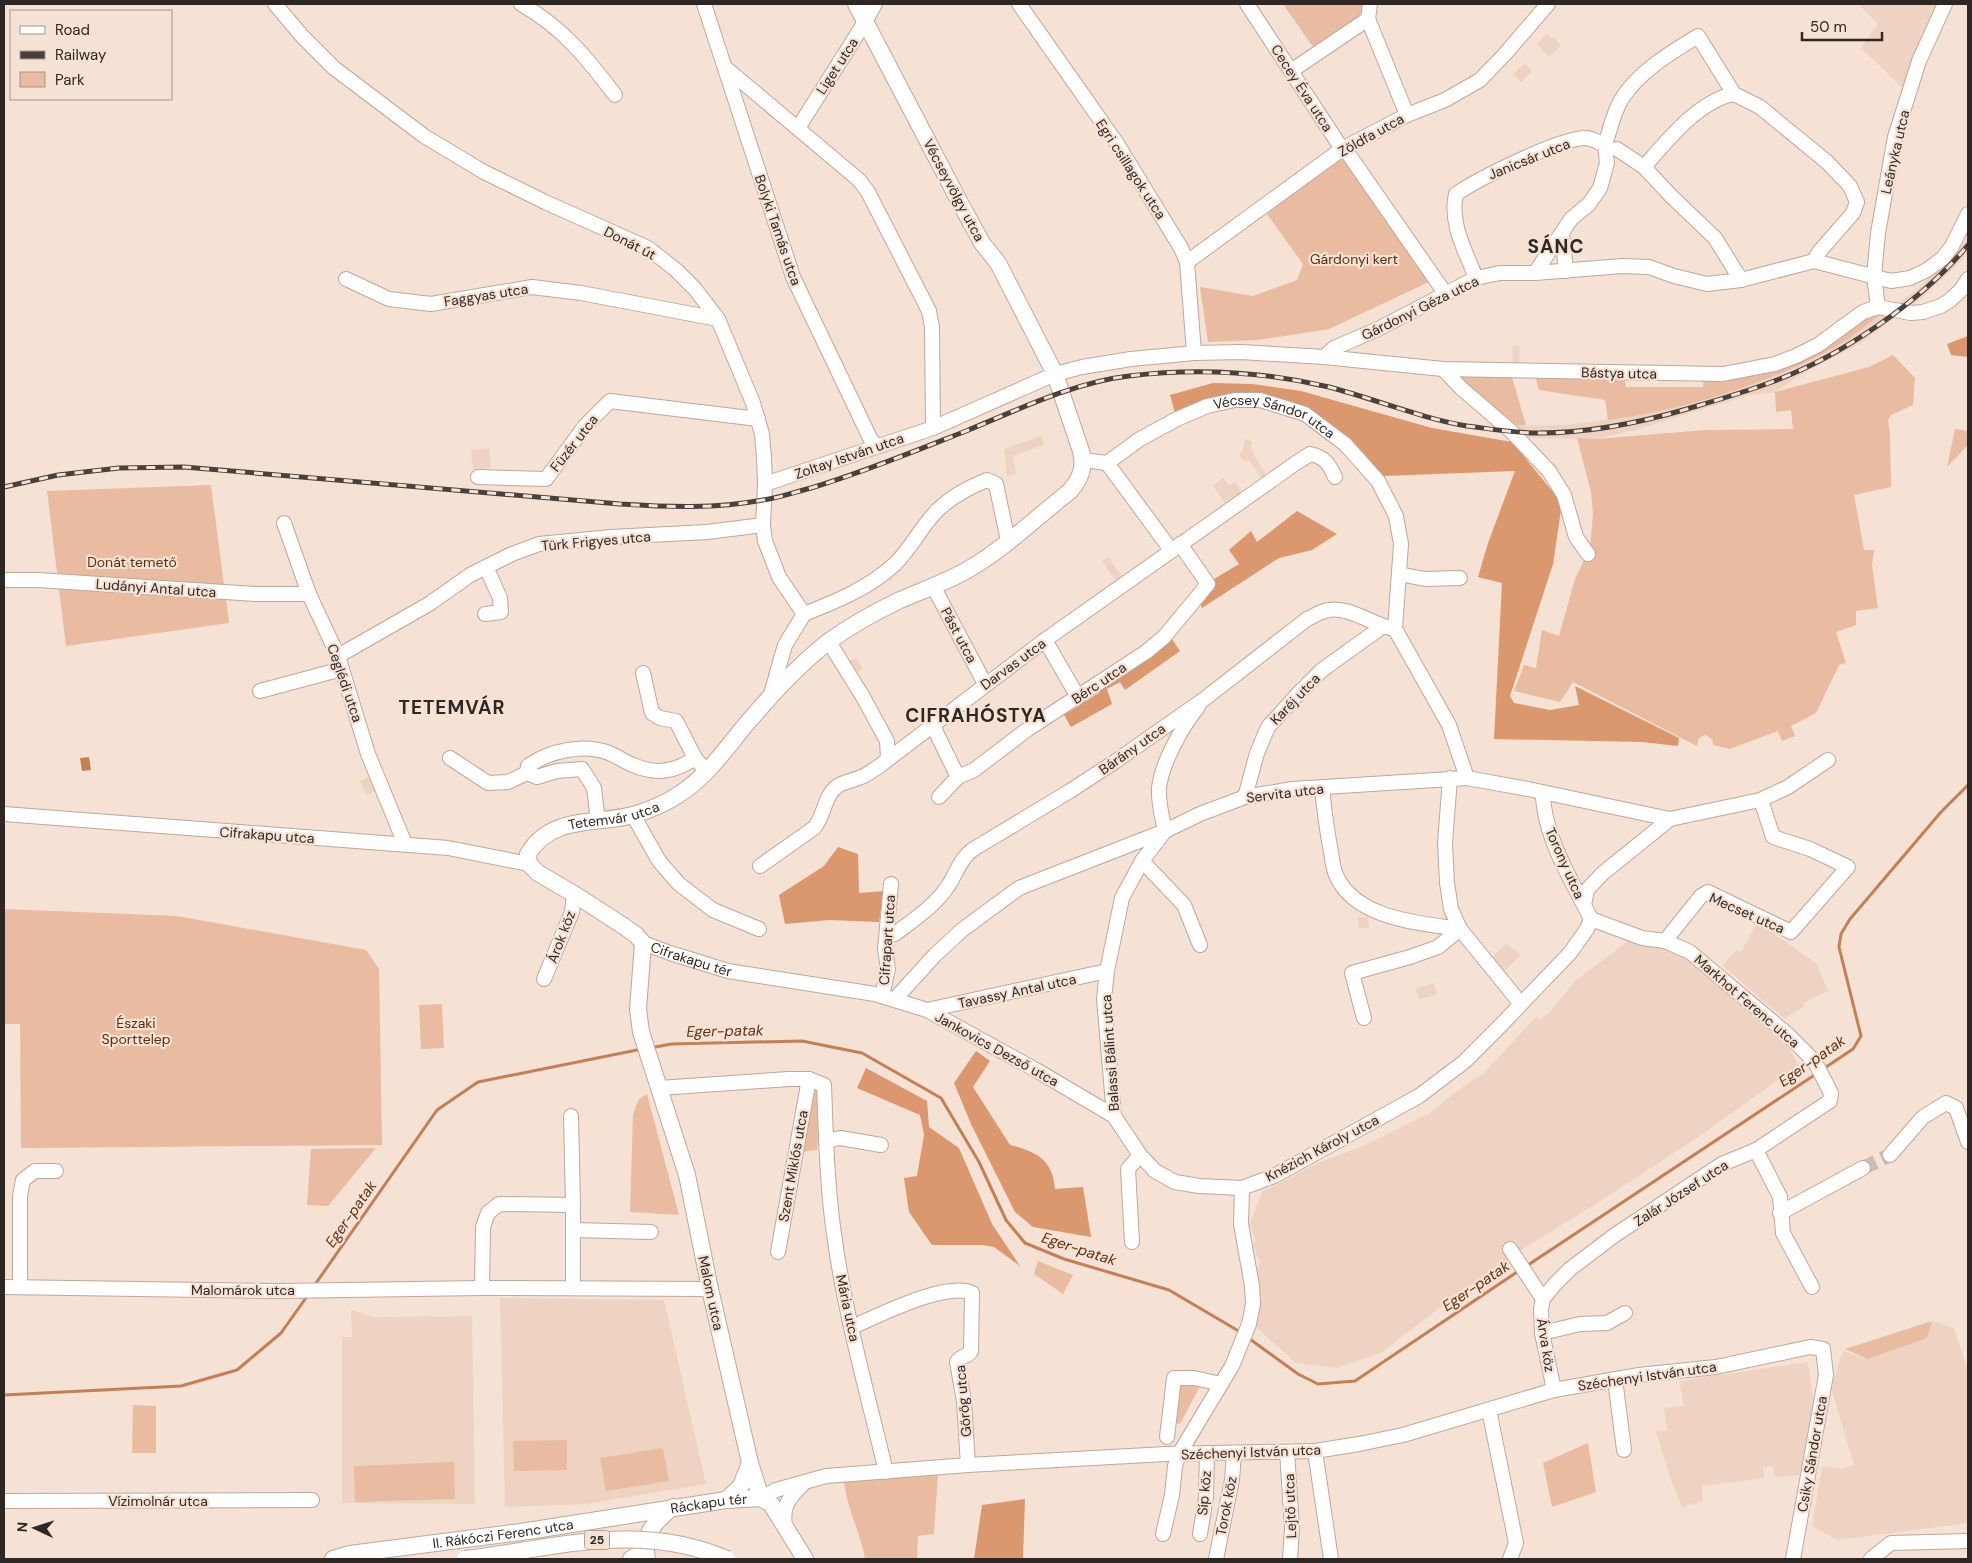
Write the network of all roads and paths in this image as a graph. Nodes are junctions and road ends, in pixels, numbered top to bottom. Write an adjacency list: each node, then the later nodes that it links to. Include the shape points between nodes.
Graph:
1 (275, 4): 35 (street, Donát út, via 334,68 424,136 545,202 648,248 695,289)
2 (521, 4): 16 (street, via 576,46)
3 (704, 4): 13 (street, Bolyki Tamás utca)
4 (856, 4): 12 (main road, Vécseyvölgy utca)
5 (875, 4): 12 (street, Liget utca)
6 (1019, 4): 25 (street, Egri csillagok utca, via 1116,142)
7 (1247, 4): 14 (street, Cecey Éva utca)
8 (1370, 4): 11 (street)
9 (1548, 4): 17 (street, Zöldfa utca, via 1480,80 1445,100)
10 (1945, 4): 28 (street, Leányka utca, via 1919,61 1896,137 1878,233)
11 (1368, 18): 14 (street); 17 (street)
12 (865, 22): 18 (street, Liget utca); 39 (main road, Vécseyvölgy utca, via 982,243 998,263)
13 (727, 69): 18 (street); 42 (street, Bolyki Tamás utca, via 793,277 872,440)
14 (1291, 71): 20 (street, Cecey Éva utca)
15 (1734, 94): 19 (street, via 1698,36 1636,80 1620,101); 21 (street, via 1724,96 1694,115); 24 (street, via 1760,107 1827,162 1850,186 1857,202 1853,213)
16 (615, 95)
17 (1406, 115): 20 (street, Zöldfa utca)
18 (798, 128): 41 (street, via 859,180 868,192 930,311)
19 (1611, 147): 21 (street); 23 (street, via 1600,188); 29 (street, Janicsár utca, via 1588,138 1562,143 1473,182 1456,194 1454,222)
20 (1342, 149): 25 (street, Zöldfa utca); 33 (street, Cecey Éva utca)
21 (1644, 166): 32 (street, via 1715,238)
22 (1968, 214): 28 (street, Gárdonyi Géza utca, via 1952,246 1927,270 1910,278 1891,281)
23 (1562, 233): 26 (street); 27 (street)
24 (1814, 261): 28 (street, Gárdonyi Géza utca); 32 (street, Gárdonyi Géza utca)
25 (1187, 262): 36 (street, Egri csillagok utca)
26 (1566, 271): 27 (street, Gárdonyi Géza utca); 32 (street, Gárdonyi Géza utca, via 1649,267 1707,284)
27 (1535, 273): 29 (street, Gárdonyi Géza utca, via 1500,273)
28 (1874, 276): 34 (street, Leányka utca)
29 (1476, 278): 33 (street, Gárdonyi Géza utca)
30 (1968, 279): 34 (street, via 1961,290 1941,306 1911,313)
31 (346, 280): 35 (street, Faggyas utca, via 390,300 431,304 532,287)
32 (1741, 280)
33 (1445, 293): 37 (street, Gárdonyi Géza utca, via 1378,329 1334,348)
34 (1878, 308): 38 (street, Bástya utca, via 1863,312 1818,345 1796,356 1737,372)
35 (718, 319): 40 (street, Donát út)
36 (1194, 353): 37 (street); 39 (street, via 1121,360)
37 (1324, 357): 38 (street, Bástya utca)
38 (1443, 369): 52 (street, via 1512,432 1549,472 1564,495 1576,537)
39 (1055, 374): 41 (street); 43 (main road, Vécseyvölgy utca)
40 (758, 419): 45 (street, Füzér utca, via 610,400 585,426 546,479); 47 (street, Donát út)
41 (933, 428): 42 (street, Zoltay István utca)
42 (878, 446): 47 (street, Zoltay István utca)
43 (1083, 460): 44 (street); 50 (main road, via 1080,477 1070,491)
44 (1107, 463): 51 (street); 54 (street, Vécsey Sándor utca, via 1140,439 1207,406 1235,400 1260,400 1305,414 1345,444 1378,481 1396,516 1400,544)
45 (478, 476)
46 (1335, 477): 51 (street, Darvas utca, via 1322,456 1310,454)
47 (765, 484): 49 (street, Donát út)
48 (284, 524): 58 (street, Ceglédi utca)
49 (763, 525): 53 (street, Türk Frigyes utca, via 539,544); 60 (street, Donát út, via 765,541 779,577)
50 (1008, 541): 57 (main road, via 969,569); 60 (street, via 996,484 987,480 951,498 933,515 908,550 863,588)
51 (1176, 547): 62 (street, Darvas utca); 69 (street, Bérc utca, via 1208,584 1164,637)
52 (1588, 554)
53 (486, 567): 59 (street, via 500,598 501,612); 64 (street, Türk Frigyes utca)
54 (1399, 574): 55 (street, via 1426,580); 61 (street, Vécsey Sándor utca)
55 (1460, 578)
56 (4, 580): 58 (street, Ludányi Antal utca)
57 (933, 586): 63 (main road, Tetemvár utca, via 857,622); 66 (street, Pást utca)
58 (309, 594): 64 (street, Ceglédi utca)
59 (485, 614)
60 (804, 614): 68 (street, Tetemvár utca, via 785,645)
61 (1389, 628): 70 (street, Bárány utca, via 1336,609 1327,610 1307,619); 80 (street, via 1449,725); 84 (street, Karéj utca, via 1322,670 1268,727)
62 (1045, 640): 66 (street, Darvas utca); 69 (street)
63 (829, 642): 68 (main road, Tetemvár utca); 74 (street, via 887,741)
64 (340, 663): 67 (street, Türk Frigyes utca); 91 (street, Ceglédi utca, via 368,754)
65 (643, 673): 73 (street, via 652,713 676,722)
66 (985, 684): 71 (street, Darvas utca)
67 (260, 691)
68 (771, 694): 76 (main road, Tetemvár utca)
69 (1078, 697): 78 (street, Bérc utca, via 1028,729 974,770)
70 (1203, 700): 90 (street, via 1175,745 1162,777 1160,801); 101 (street, Bárány utca, via 1078,786 966,854 936,900 895,934)
71 (932, 724): 74 (street, Darvas utca); 78 (street)
72 (450, 758): 77 (street, via 488,783 508,782)
73 (695, 758): 76 (street); 77 (street, via 681,768 660,772 635,766 608,752 583,748 538,759 528,766)
74 (888, 759): 94 (street, Darvas utca, via 860,778 846,780 834,788 819,823)
75 (1828, 760): 85 (street, via 1788,788)
76 (706, 771): 87 (main road, Tetemvár utca, via 683,792 661,805)
77 (527, 773): 89 (street, via 537,777 582,769 594,788)
78 (958, 777): 83 (street, Bérc utca)
79 (1450, 778): 80 (street, Servita utca); 81 (street, Servita utca); 100 (street, via 1445,843 1447,883 1451,909)
80 (1467, 778): 82 (street, Servita utca)
81 (1322, 788): 84 (street, Servita utca); 100 (street, via 1335,874 1346,893 1361,904 1409,922)
82 (1543, 793): 88 (street, Servita utca); 97 (street, Torony utca, via 1551,836)
83 (939, 797)
84 (1245, 797): 90 (street, Servita utca)
85 (1761, 800): 88 (street); 102 (street, Mecset utca, via 1773,837 1810,848 1848,867 1791,932 1708,892 1701,896)
86 (4, 814): 91 (street, Cifrakapu utca)
87 (633, 815): 89 (main road, Tetemvár utca); 99 (street, via 658,861 679,884 712,910)
88 (1670, 820): 97 (street, via 1603,873 1587,890)
89 (598, 821): 93 (main road, Tetemvár utca, via 552,830 532,847 528,854)
90 (1165, 831): 92 (street, Balassi Bálint utca); 107 (street, Servita utca, via 1019,888 962,930 929,962)
91 (406, 844): 93 (street, Cifrakapu utca, via 448,848)
92 (1142, 860): 104 (street, via 1184,905); 105 (street, Balassi Bálint utca, via 1122,898)
93 (529, 864): 96 (main road)
94 (760, 866)
95 (892, 884): 101 (street, Cifrapart utca)
96 (574, 894): 103 (main road); 106 (street, Árok köz, via 572,912)
97 (1584, 904): 98 (street)
98 (1591, 919): 102 (street, Markhot Ferenc utca, via 1642,938); 108 (street, Knézich Károly utca, via 1570,953)
99 (759, 929)
100 (1460, 930): 108 (street); 110 (street, via 1438,946 1352,973)
101 (888, 934): 107 (street, Cifrapart utca)
102 (1665, 941): 113 (street, Markhot Ferenc utca, via 1690,952 1787,1034 1816,1064 1831,1093)
103 (643, 943): 107 (street, Cifrakapu tér, via 728,971); 112 (main road, Cifrakapu tér, via 638,1009)
104 (1200, 945)
105 (1107, 971): 109 (street, Tavassy Antal utca); 115 (street, Balassi Bálint utca, via 1104,999)
106 (544, 979)
107 (884, 996): 109 (street, Jankovics Dezső utca)
108 (1521, 1004): 124 (street, Knézich Károly utca, via 1464,1062 1419,1096 1274,1176)
109 (927, 1010): 115 (street, Jankovics Dezső utca)
110 (1364, 1018)
111 (809, 1079): 112 (street); 116 (street, Mária utca, via 824,1085); 131 (street, Szent Miklós utca)
112 (659, 1088): 137 (main road, Malom utca, via 687,1175)
113 (1830, 1101): 119 (street, Zalár József utca)
114 (571, 1116): 125 (street)
115 (1114, 1116): 120 (street, Balassi Bálint utca)
116 (826, 1141): 118 (street, via 840,1138); 140 (street, Mária utca, via 834,1239)
117 (1968, 1142): 121 (street, via 1956,1108 1946,1103 1923,1117)
118 (881, 1145)
119 (1756, 1150): 126 (street, via 1780,1197); 138 (street, Zalár József utca, via 1722,1164 1615,1235 1570,1270)
120 (1140, 1155): 124 (street, Balassi Bálint utca, via 1155,1171 1175,1182); 129 (street, via 1128,1169)
121 (1890, 1155)
122 (1863, 1168): 126 (street)
123 (56, 1171): 132 (street, via 34,1171 23,1180 20,1196)
124 (1242, 1188): 144 (street, via 1241,1224 1253,1304 1242,1343)
125 (573, 1205): 127 (street); 135 (street, via 499,1204 488,1213 483,1227)
126 (1780, 1213): 134 (street, via 1783,1233)
127 (573, 1230): 128 (street); 136 (street)
128 (652, 1232)
129 (1132, 1242)
130 (1510, 1249): 138 (street)
131 (778, 1252)
132 (20, 1286): 133 (street, Malomárok utca); 135 (street, Malomárok utca, via 281,1290)
133 (4, 1287)
134 (1812, 1287)
135 (482, 1288): 136 (street, Malomárok utca)
136 (573, 1288): 137 (street, Malomárok utca)
137 (710, 1289): 154 (main road, Malom utca)
138 (1543, 1299): 141 (street, Árva köz)
139 (1625, 1313): 141 (street, via 1607,1323 1580,1324)
140 (852, 1327): 155 (street, Görög utca, via 909,1302 942,1293 966,1290 972,1293 971,1351 957,1362 964,1401); 156 (street, Mária utca)
141 (1542, 1333): 145 (street, Árva köz)
142 (1823, 1349): 143 (street, Széchenyi István utca, via 1810,1347 1716,1367); 177 (street, Csiky Sándor utca, via 1826,1376)
143 (1615, 1378): 145 (street, Széchenyi István utca); 148 (street)
144 (1220, 1384): 147 (street, via 1194,1378 1174,1378); 153 (street)
145 (1554, 1390): 146 (street, Széchenyi István utca)
146 (1489, 1410): 149 (street, Széchenyi István utca, via 1403,1435); 176 (street, via 1516,1543)
147 (1167, 1437)
148 (1624, 1450)
149 (1314, 1451): 150 (street, Széchenyi István utca); 175 (street)
150 (1287, 1452): 152 (street, Széchenyi István utca); 174 (street, Lejtő utca, via 1292,1528)
151 (1207, 1453): 152 (street, Széchenyi István utca); 153 (street, Széchenyi István utca); 165 (street, Síp köz, via 1206,1497)
152 (1234, 1453): 173 (street, Torok köz, via 1232,1480)
153 (1179, 1454): 155 (street, Széchenyi István utca); 164 (street)
154 (750, 1463): 158 (main road, Malom utca); 160 (main road, via 741,1486)
155 (968, 1465): 156 (street, Széchenyi István utca)
156 (886, 1472): 157 (street, Széchenyi István utca)
157 (808, 1480): 158 (street, Széchenyi István utca); 163 (street, via 785,1505)
158 (761, 1498): 160 (main road, Ráckapu tér); 163 (main road, Ráckapu tér, via 771,1504)
159 (312, 1500): 161 (street, Vízimolnár utca)
160 (726, 1500): 162 (main road, Ráckapu tér)
161 (4, 1501)
162 (673, 1507): 167 (main road, Ráckapu tér, via 648,1532); 168 (main road, II. Rákóczi Ferenc utca)
163 (786, 1528): 172 (main road, Ráckapu tér)
164 (1164, 1534)
165 (1200, 1534)
166 (1968, 1542): 178 (street, via 1890,1543)
167 (646, 1555): 170 (main road)
168 (333, 1559)
169 (466, 1559): 171 (main road, II. Rákóczi Ferenc utca / 25, bridge, via 579,1541 634,1539 674,1542)
170 (631, 1559)
171 (727, 1559)
172 (805, 1559)
173 (1216, 1559)
174 (1290, 1559)
175 (1331, 1559)
176 (1510, 1559)
177 (1793, 1559)
178 (1871, 1559)

